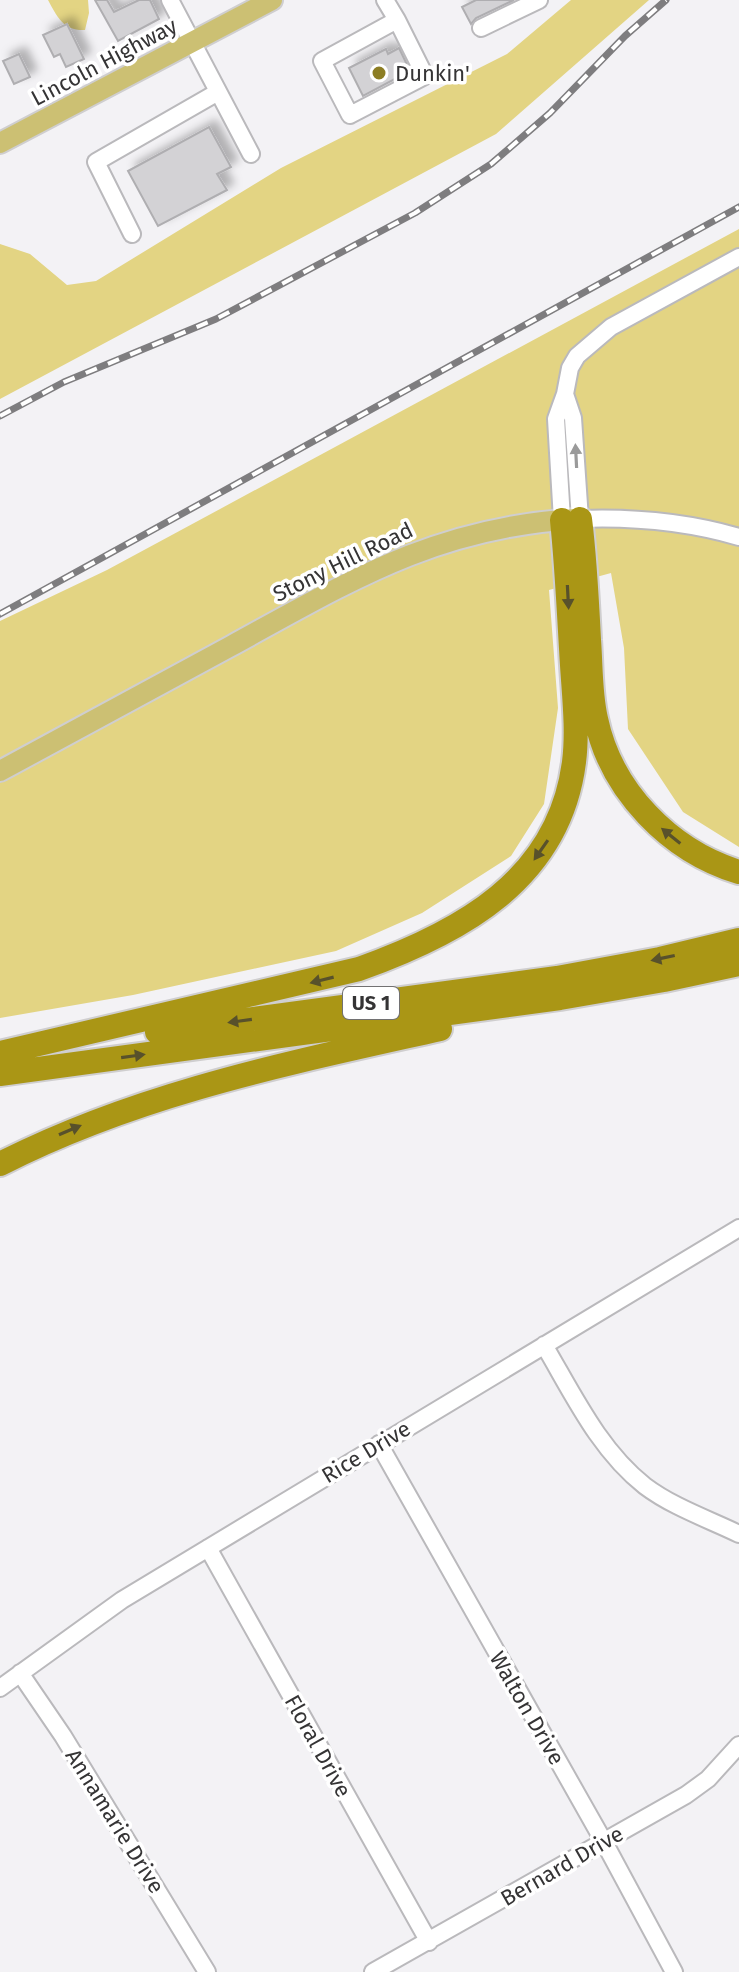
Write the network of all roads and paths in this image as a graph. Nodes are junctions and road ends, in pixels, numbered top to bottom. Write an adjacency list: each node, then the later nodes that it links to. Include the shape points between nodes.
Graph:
1 (170, 0): 7 (street)
2 (272, 0): 7 (main road, Lincoln Highway)
3 (385, 0): 5 (street)
4 (539, 0): 6 (street)
5 (397, 20): 5 (street, via 425,76 350,115 322,61)
6 (481, 28)
7 (192, 42): 8 (street); 9 (main road, Lincoln Highway)
8 (218, 92): 10 (street); 11 (street, via 96,162)
9 (0, 143)
10 (251, 154)
11 (132, 234)
12 (739, 257): 13 (street, via 598,336 577,356 556,419)
13 (571, 519): 14 (street, Stony Hill Road, via 669,522); 15 (main road, Stony Hill Road, via 465,535 387,562); 16 (highway, one-way to 13, via 694,853 657,824 627,790 609,758 592,698); 20 (highway, one-way to 20, via 574,765 557,822 508,889 455,927 359,969)
14 (739, 537)
15 (0, 771)
16 (739, 872)
17 (739, 940): 20 (highway, US 1, one-way to 20, via 557,978)
18 (739, 964): 19 (highway, US 1)
19 (612, 990): 21 (highway, US 1, one-way to 19); 22 (highway, one-way to 19, via 104,1117 209,1082)
20 (0, 1053)
21 (0, 1074)
22 (0, 1164)
23 (739, 1228): 24 (street, Rice Drive)
24 (544, 1345): 25 (street, Rice Drive); 26 (street, via 600,1437 629,1472 670,1502)
25 (379, 1444): 27 (street, Rice Drive); 31 (street, Walton Drive)
26 (739, 1534)
27 (208, 1548): 28 (street, Rice Drive, via 89,1621); 32 (street, Floral Drive)
28 (20, 1673): 29 (street, Rice Drive); 33 (street, Annamarie Drive)
29 (0, 1688)
30 (739, 1745): 31 (street, Bernard Drive, via 686,1795)
31 (604, 1842): 32 (street, Bernard Drive); 35 (street, Walton Drive)
32 (429, 1942): 34 (street, Bernard Drive)
33 (207, 1972)
34 (373, 1972)
35 (674, 1972)

